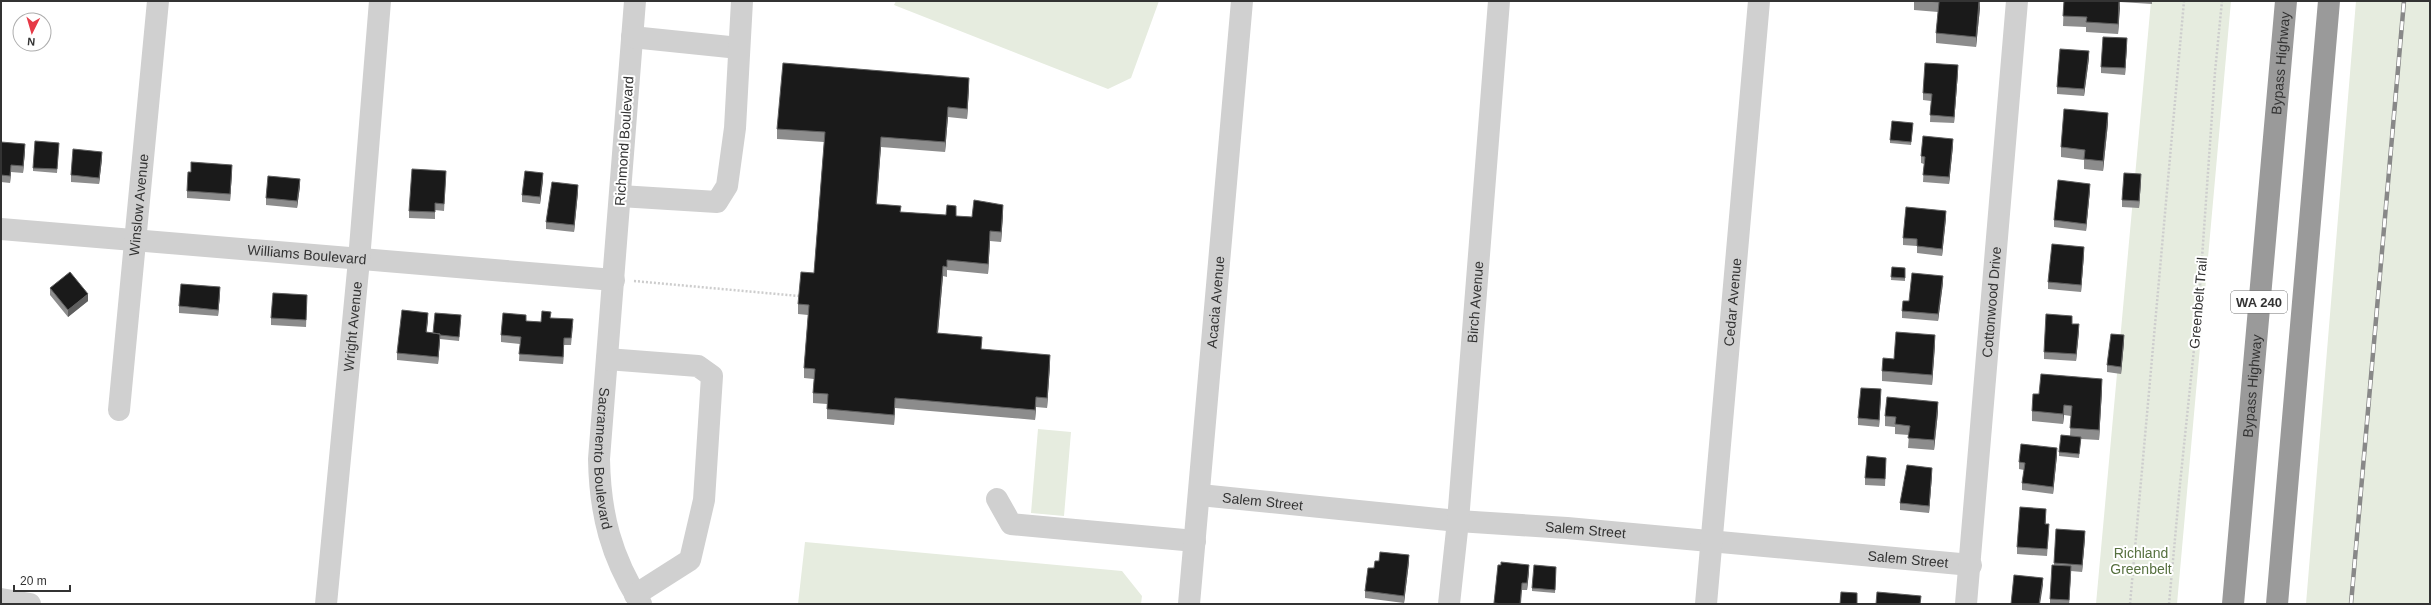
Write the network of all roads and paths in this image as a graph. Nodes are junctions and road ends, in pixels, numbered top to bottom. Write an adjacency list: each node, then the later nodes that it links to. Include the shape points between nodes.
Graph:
1 (158, 1): 17 (street, Winslow Avenue)
2 (380, 1): 18 (street, Wright Avenue)
3 (635, 1): 13 (street, Richmond Boulevard)
4 (742, 1): 14 (street)
5 (1242, 1): 23 (street, Acacia Avenue)
6 (1498, 1): 25 (street, Birch Avenue)
7 (1759, 1): 27 (street, Cedar Avenue)
8 (2017, 1): 28 (street, Cottonwood Drive)
9 (2184, 1): 37 (path)
10 (2222, 1): 38 (path, Greenbelt Trail, via 2199,301)
11 (2286, 1): 39 (highway, Bypass Highway / WA 240)
12 (2329, 1): 40 (highway, WA 240)
13 (632, 37): 14 (street); 15 (street, Richmond Boulevard)
14 (739, 48): 15 (street, via 732,150 727,186 718,202)
15 (620, 196): 19 (street, Richmond Boulevard)
16 (1, 229): 17 (street, Williams Boulevard)
17 (136, 239): 18 (street, Williams Boulevard); 22 (street, Winslow Avenue)
18 (359, 260): 19 (street, Williams Boulevard); 32 (street, Wright Avenue)
19 (614, 280): 20 (path); 21 (street, Sacramento Boulevard)
20 (799, 296)
21 (607, 359): 30 (street, Sacramento Boulevard, via 599,459 601,504 619,566); 30 (street, via 698,366 712,376 704,500 690,560)
22 (119, 410)
23 (1200, 495): 25 (street, Salem Street); 26 (street, Acacia Avenue)
24 (997, 499): 26 (street, via 1011,524)
25 (1458, 521): 27 (street, Salem Street); 34 (street, Birch Avenue)
26 (1195, 541): 33 (street, Acacia Avenue)
27 (1712, 541): 28 (street, Salem Street); 35 (street, Cedar Avenue)
28 (1971, 565): 36 (street, Cottonwood Drive)
29 (1, 599): 31 (street)
30 (638, 599)
31 (30, 604)
32 (326, 604)
33 (1189, 604)
34 (1449, 604)
35 (1706, 604)
36 (1966, 604)
37 (2130, 604)
38 (2169, 604)
39 (2232, 604)
40 (2277, 604)

